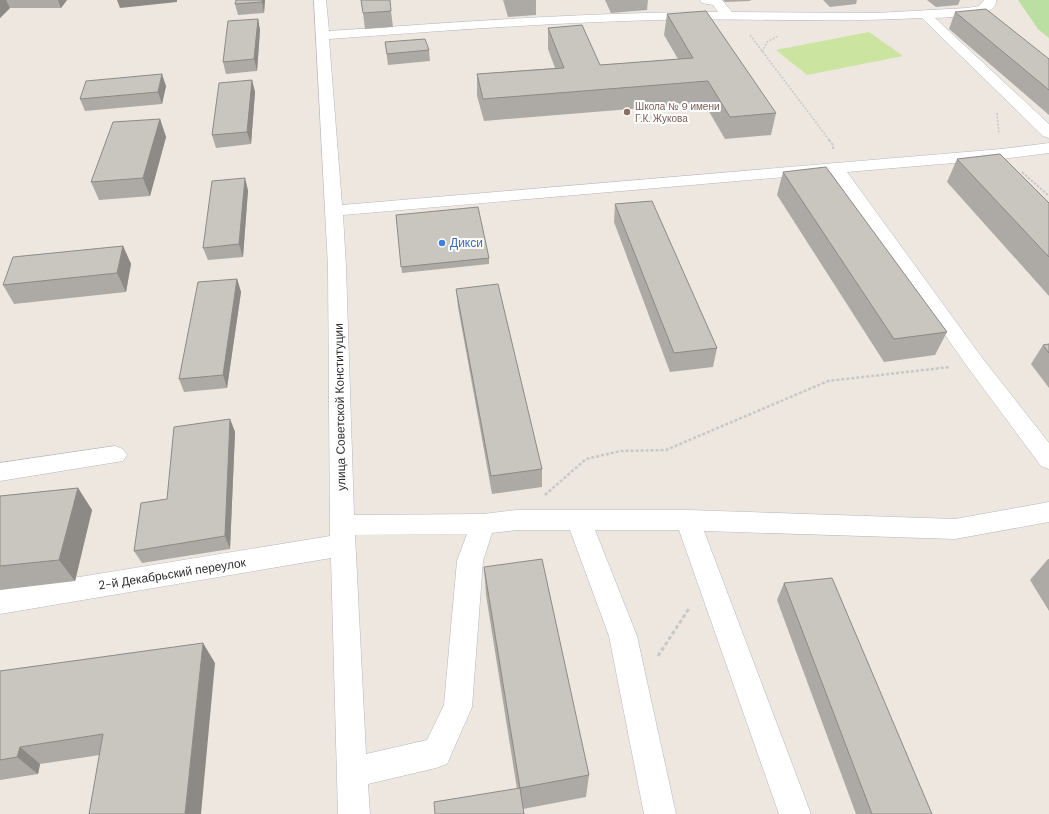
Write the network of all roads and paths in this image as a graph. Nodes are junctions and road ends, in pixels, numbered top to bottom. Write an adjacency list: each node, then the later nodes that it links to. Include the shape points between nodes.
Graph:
1 (320, 0): 6 (street, улица Советской Конституции)
2 (706, 0): 4 (street, via 717,2)
3 (990, 0): 4 (street, via 991,2 983,9 967,12 876,17 810,10)
4 (731, 16): 6 (street, via 526,21); 9 (path, via 833,145)
5 (928, 18): 7 (street)
6 (322, 35): 10 (street, улица Советской Конституции)
7 (1049, 133)
8 (1049, 148): 9 (street)
9 (835, 167): 10 (street); 11 (street)
10 (333, 210): 20 (street, улица Советской Конституции, via 337,267)
11 (976, 364): 13 (street); 16 (path, via 828,381 666,450 621,451 586,459)
12 (115, 456): 14 (street)
13 (1049, 460)
14 (0, 472)
15 (1049, 512): 17 (street, 2-й Декабрьский переулок, via 955,529)
16 (517, 520): 18 (street, 2-й Декабрьский переулок); 19 (street, 2-й Декабрьский переулок)
17 (688, 520): 18 (street, 2-й Декабрьский переулок); 21 (street)
18 (579, 521): 23 (street, via 623,636)
19 (483, 524): 20 (street, 2-й Декабрьский переулок); 24 (street, via 470,561 458,707 436,753)
20 (343, 535): 22 (street, 2-й Декабрьский переулок); 24 (street, улица Советской Конституции)
21 (709, 578): 23 (path); 27 (street)
22 (0, 602)
23 (634, 692): 26 (street)
24 (352, 772): 25 (street, улица Советской Конституции)
25 (354, 814)
26 (660, 814)
27 (794, 814)

